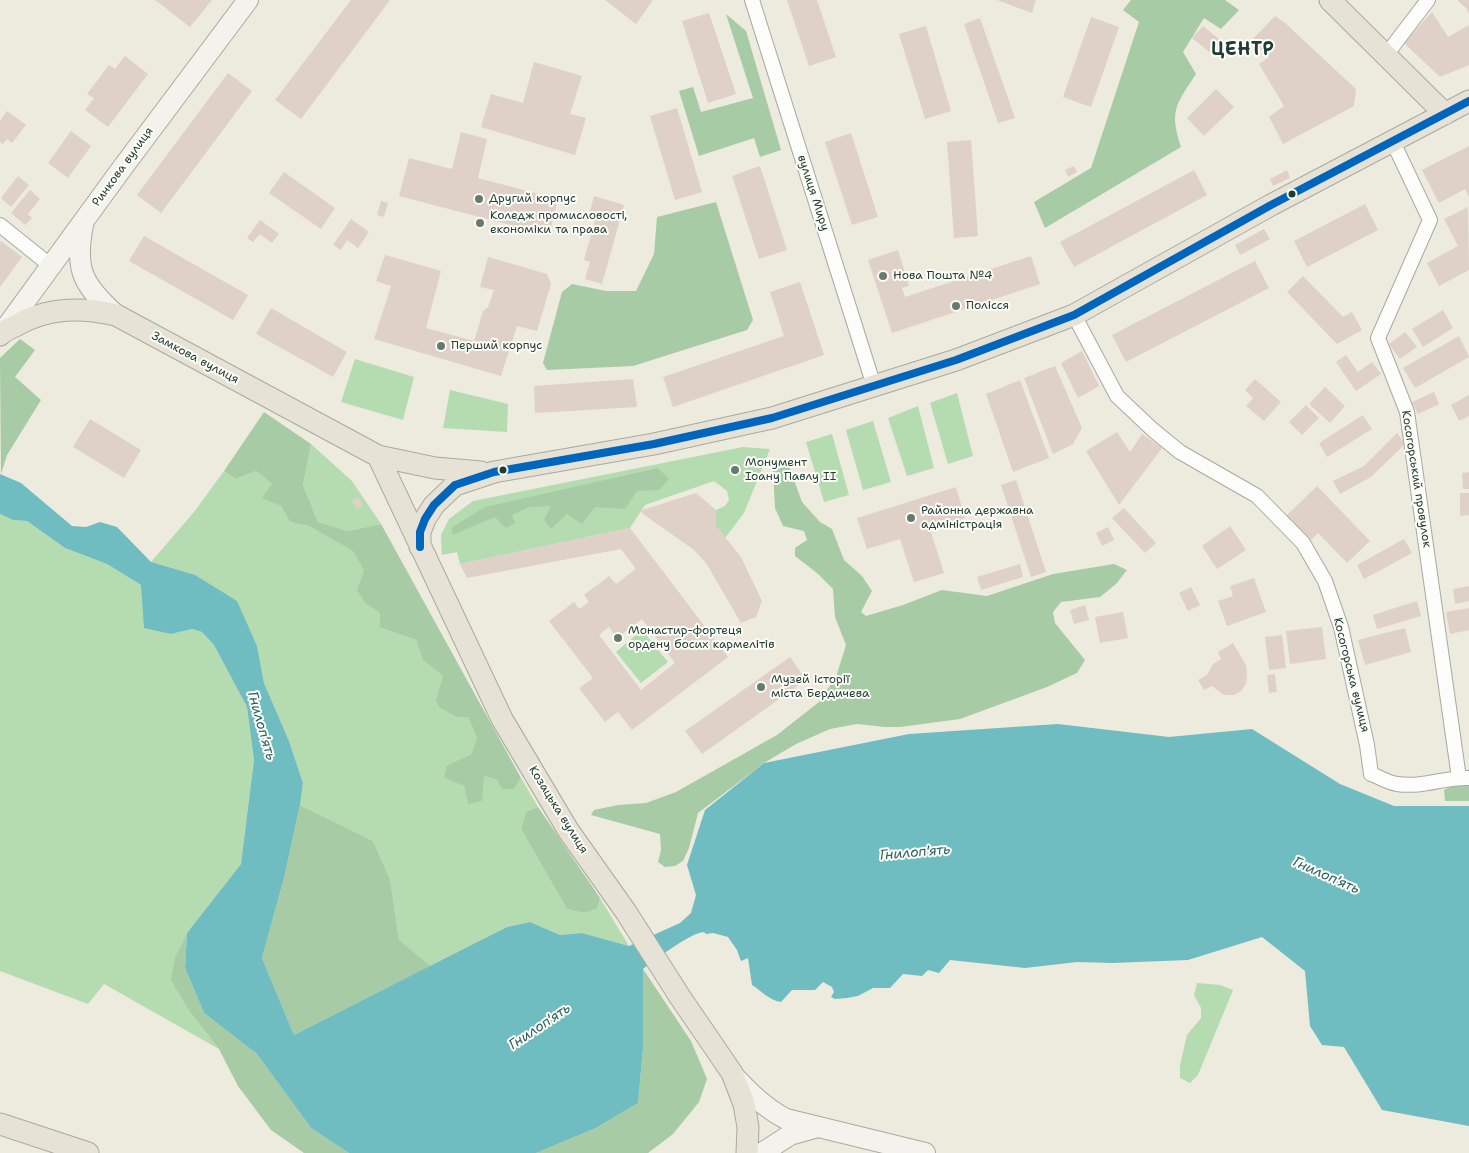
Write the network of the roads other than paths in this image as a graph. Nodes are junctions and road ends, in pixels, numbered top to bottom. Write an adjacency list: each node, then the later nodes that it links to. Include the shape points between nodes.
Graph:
1 (248, 0): 9 (main road, Ринкова вулиця)
2 (752, 0): 15 (street, вулиця Миру)
3 (1330, 0): 5 (main road)
4 (1428, 0): 5 (street)
5 (1386, 55): 7 (main road)
6 (1469, 101): 7 (main road)
7 (1445, 114): 8 (main road)
8 (1393, 142): 13 (main road, via 1271,205); 19 (street, Косогорський провулок, via 1430,220 1378,338 1407,412)
9 (84, 220): 11 (main road, Ринкова вулиця); 12 (main road, via 80,266 92,291)
10 (0, 225): 11 (street)
11 (50, 266): 14 (main road, Ринкова вулиця)
12 (116, 315): 14 (main road, Замкова вулиця, via 62,310 25,320); 16 (main road, Замкова вулиця)
13 (1074, 315): 15 (main road, via 956,360); 19 (street, Косогорська вулиця, via 1117,396 1180,452 1257,496 1303,543 1325,581 1341,627 1371,774 1396,784 1426,784)
14 (1, 334)
15 (874, 386): 17 (main road, via 793,412 727,428)
16 (378, 456): 17 (main road, Замкова вулиця, via 435,468); 18 (main road, Козацька вулиця)
17 (494, 472): 18 (main road, via 455,485 445,493 425,519 420,532)
18 (420, 547): 20 (main road, Козацька вулиця, via 502,720 568,830)
19 (1464, 778)
20 (732, 1073): 22 (main road, via 754,1098 772,1112); 25 (main road, Козацька вулиця, via 744,1104)
21 (0, 1124): 24 (main road)
22 (818, 1127): 23 (main road); 26 (main road, via 790,1135)
23 (901, 1150): 27 (main road)
24 (88, 1153)
25 (748, 1153)
26 (762, 1153)
27 (925, 1153)

